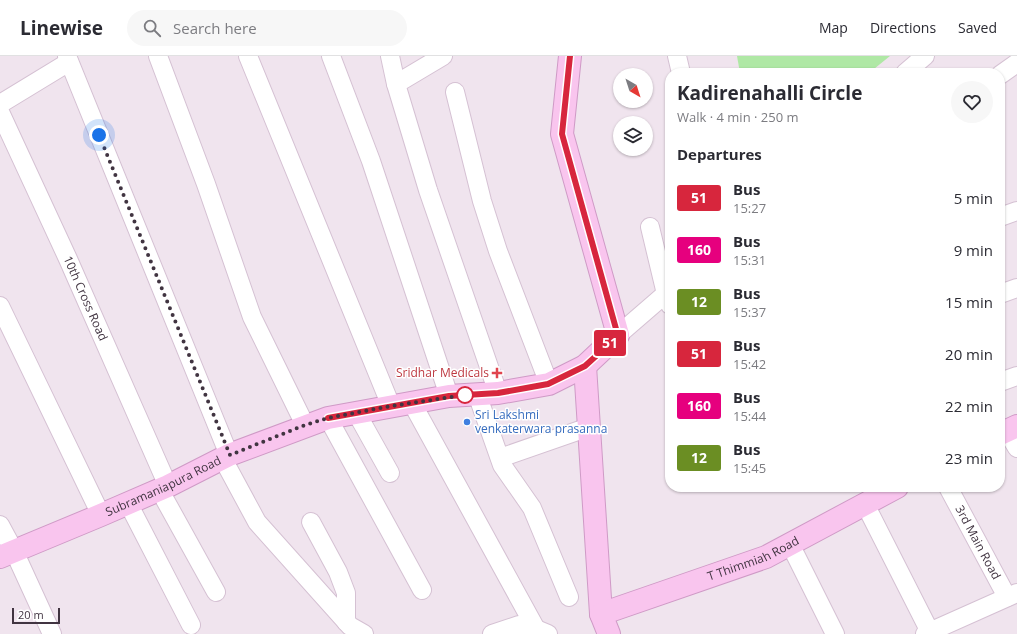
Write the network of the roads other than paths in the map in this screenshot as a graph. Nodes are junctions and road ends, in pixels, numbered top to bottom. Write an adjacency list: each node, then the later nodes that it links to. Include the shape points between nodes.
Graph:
1 (158, 56): 36 (street, via 252,317)
2 (248, 56): 33 (street)
3 (331, 56): 32 (street, via 371,161)
4 (390, 56): 14 (street)
5 (443, 56): 14 (street)
6 (570, 56): 26 (main road, via 562,134)
7 (677, 56): 11 (street)
8 (925, 56): 12 (street)
9 (68, 59): 16 (street); 38 (street)
10 (1017, 63): 13 (street)
11 (680, 68)
12 (911, 68)
13 (1005, 71)
14 (396, 84): 31 (street)
15 (455, 92): 30 (street, via 482,201)
16 (0, 104)
17 (0, 112): 41 (street, 10th Cross Road, via 68,259)
18 (1017, 211): 19 (street)
19 (1005, 215)
20 (650, 227): 21 (street)
21 (665, 282)
22 (1017, 288): 23 (street)
23 (1005, 292)
24 (665, 300): 26 (street)
25 (0, 306): 46 (street)
26 (618, 336): 27 (main road, Subramaniapura Road)
27 (585, 366): 30 (main road, Subramaniapura Road); 37 (main road)
28 (1017, 376): 29 (street)
29 (1005, 380)
30 (548, 384): 31 (main road, Subramaniapura Road)
31 (488, 394): 32 (main road, Subramaniapura Road); 39 (street)
32 (449, 396): 33 (main road, Subramaniapura Road)
33 (401, 404): 34 (main road, Subramaniapura Road); 58 (street)
34 (356, 412): 35 (main road, Subramaniapura Road); 40 (street)
35 (328, 418): 36 (main road, Subramaniapura Road); 51 (street)
36 (305, 425): 38 (main road, Subramaniapura Road)
37 (589, 427): 39 (street); 55 (main road)
38 (226, 457): 41 (main road, Subramaniapura Road); 57 (street, via 257,522)
39 (500, 458): 54 (street, via 502,465 532,508)
40 (390, 473)
41 (164, 487): 44 (main road, Subramaniapura Road); 52 (street, 10th Cross Road)
42 (888, 492): 45 (main road, T Thimmiah Road)
43 (951, 492): 53 (street, 3rd Main Road)
44 (128, 503): 46 (main road, Subramaniapura Road); 56 (street)
45 (865, 504): 49 (main road, T Thimmiah Road); 59 (street)
46 (102, 515): 50 (main road, Subramaniapura Road)
47 (311, 522): 57 (street, via 338,572)
48 (0, 526): 50 (street)
49 (790, 544): 55 (main road, T Thimmiah Road, via 766,557); 63 (street)
50 (7, 554): 60 (street)
51 (422, 590)
52 (216, 592)
53 (1012, 595): 59 (street)
54 (569, 597)
55 (601, 614): 62 (main road)
56 (191, 625)
57 (356, 630)
58 (542, 631): 61 (street, via 519,625)
59 (928, 633)
60 (52, 634)
61 (492, 634)
62 (609, 634)
63 (834, 634)

